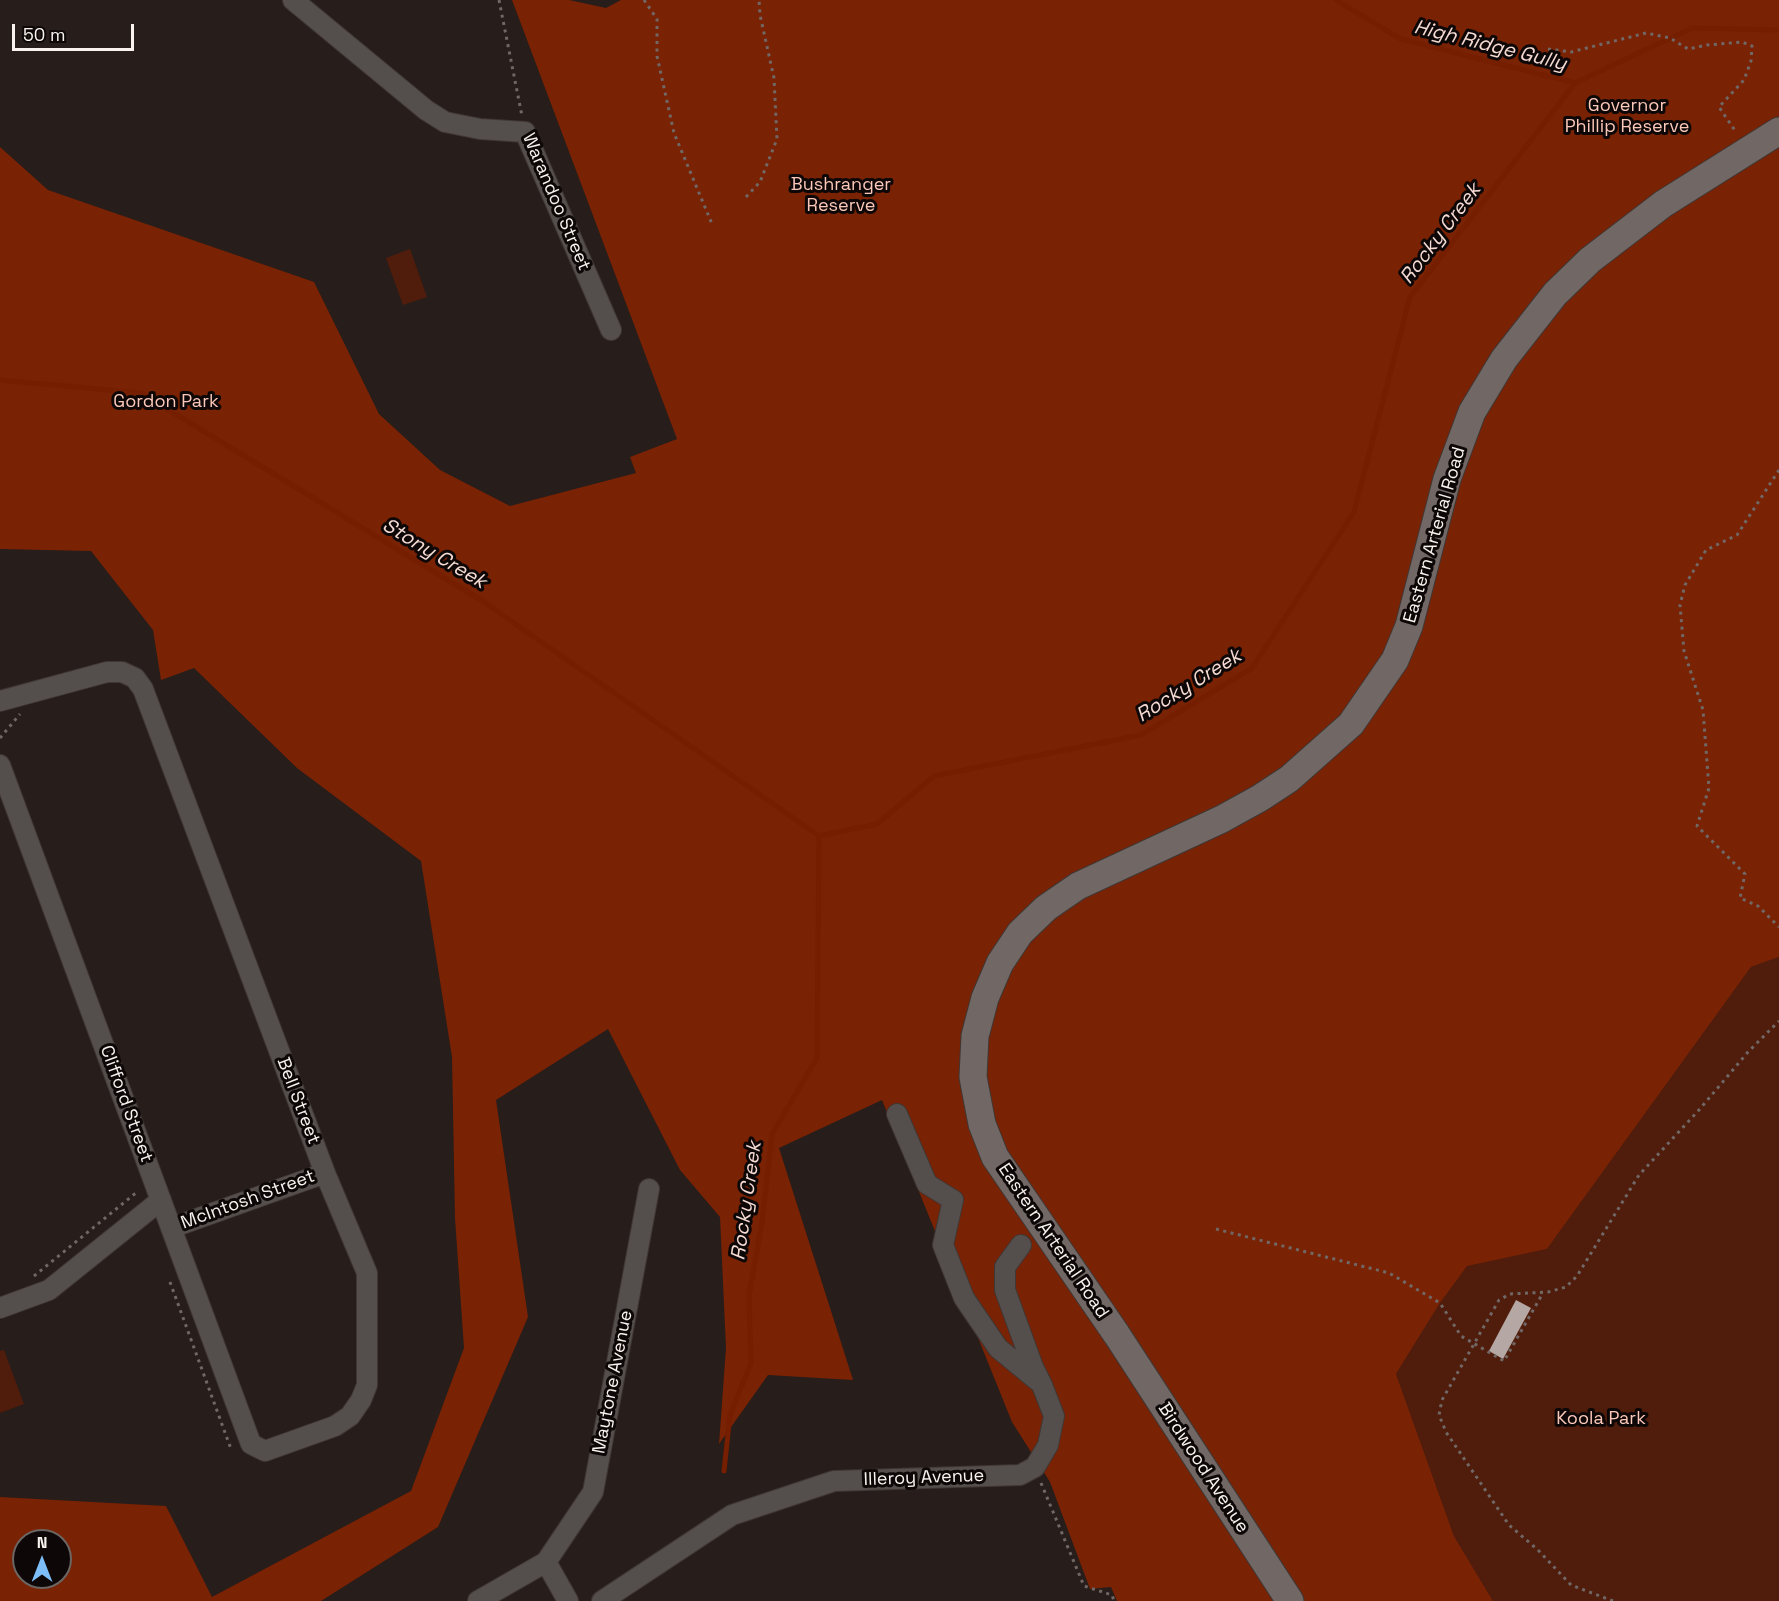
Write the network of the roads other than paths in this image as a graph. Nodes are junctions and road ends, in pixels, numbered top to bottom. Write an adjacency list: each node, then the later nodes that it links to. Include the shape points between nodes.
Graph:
1 (293, 0): 3 (street, Warandoo Street, via 445,122 525,132)
2 (1779, 132): 13 (main road, Eastern Arterial Road, via 1620,235 1532,320 1486,387 1469,421 1447,479 1409,627 1395,660 1351,724 1289,779 1222,819 1071,873 1037,896 1008,925 987,957 962,1035 960,1077 969,1127 985,1165 1029,1232)
3 (611, 330)
4 (0, 701): 7 (street, Bell Street, via 107,672 122,672 135,678 143,689)
5 (0, 765): 9 (street, Clifford Street)
6 (897, 1114): 14 (street, via 927,1184 953,1200 943,1245 964,1298 998,1348)
7 (325, 1173): 10 (street, McIntosh Street); 15 (street, Bell Street, via 367,1273 367,1385 350,1416 336,1426 265,1451)
8 (649, 1189): 16 (street, Maytone Avenue, via 593,1492)
9 (161, 1200): 10 (street, Clifford Street); 12 (street, McIntosh Street, via 50,1290)
10 (171, 1228): 15 (street, Clifford Street)
11 (1021, 1245): 14 (street, Illeroy Avenue, via 1005,1267 1005,1290)
12 (0, 1308)
13 (1117, 1335): 20 (main road, Birdwood Avenue)
14 (1042, 1385): 19 (street, Illeroy Avenue, via 1054,1416 1048,1445 1035,1467 1020,1475 834,1481 732,1515)
15 (251, 1444)
16 (546, 1562): 17 (street, Maytone Avenue); 18 (street)
17 (478, 1601)
18 (568, 1601)
19 (602, 1601)
20 (1290, 1601)

